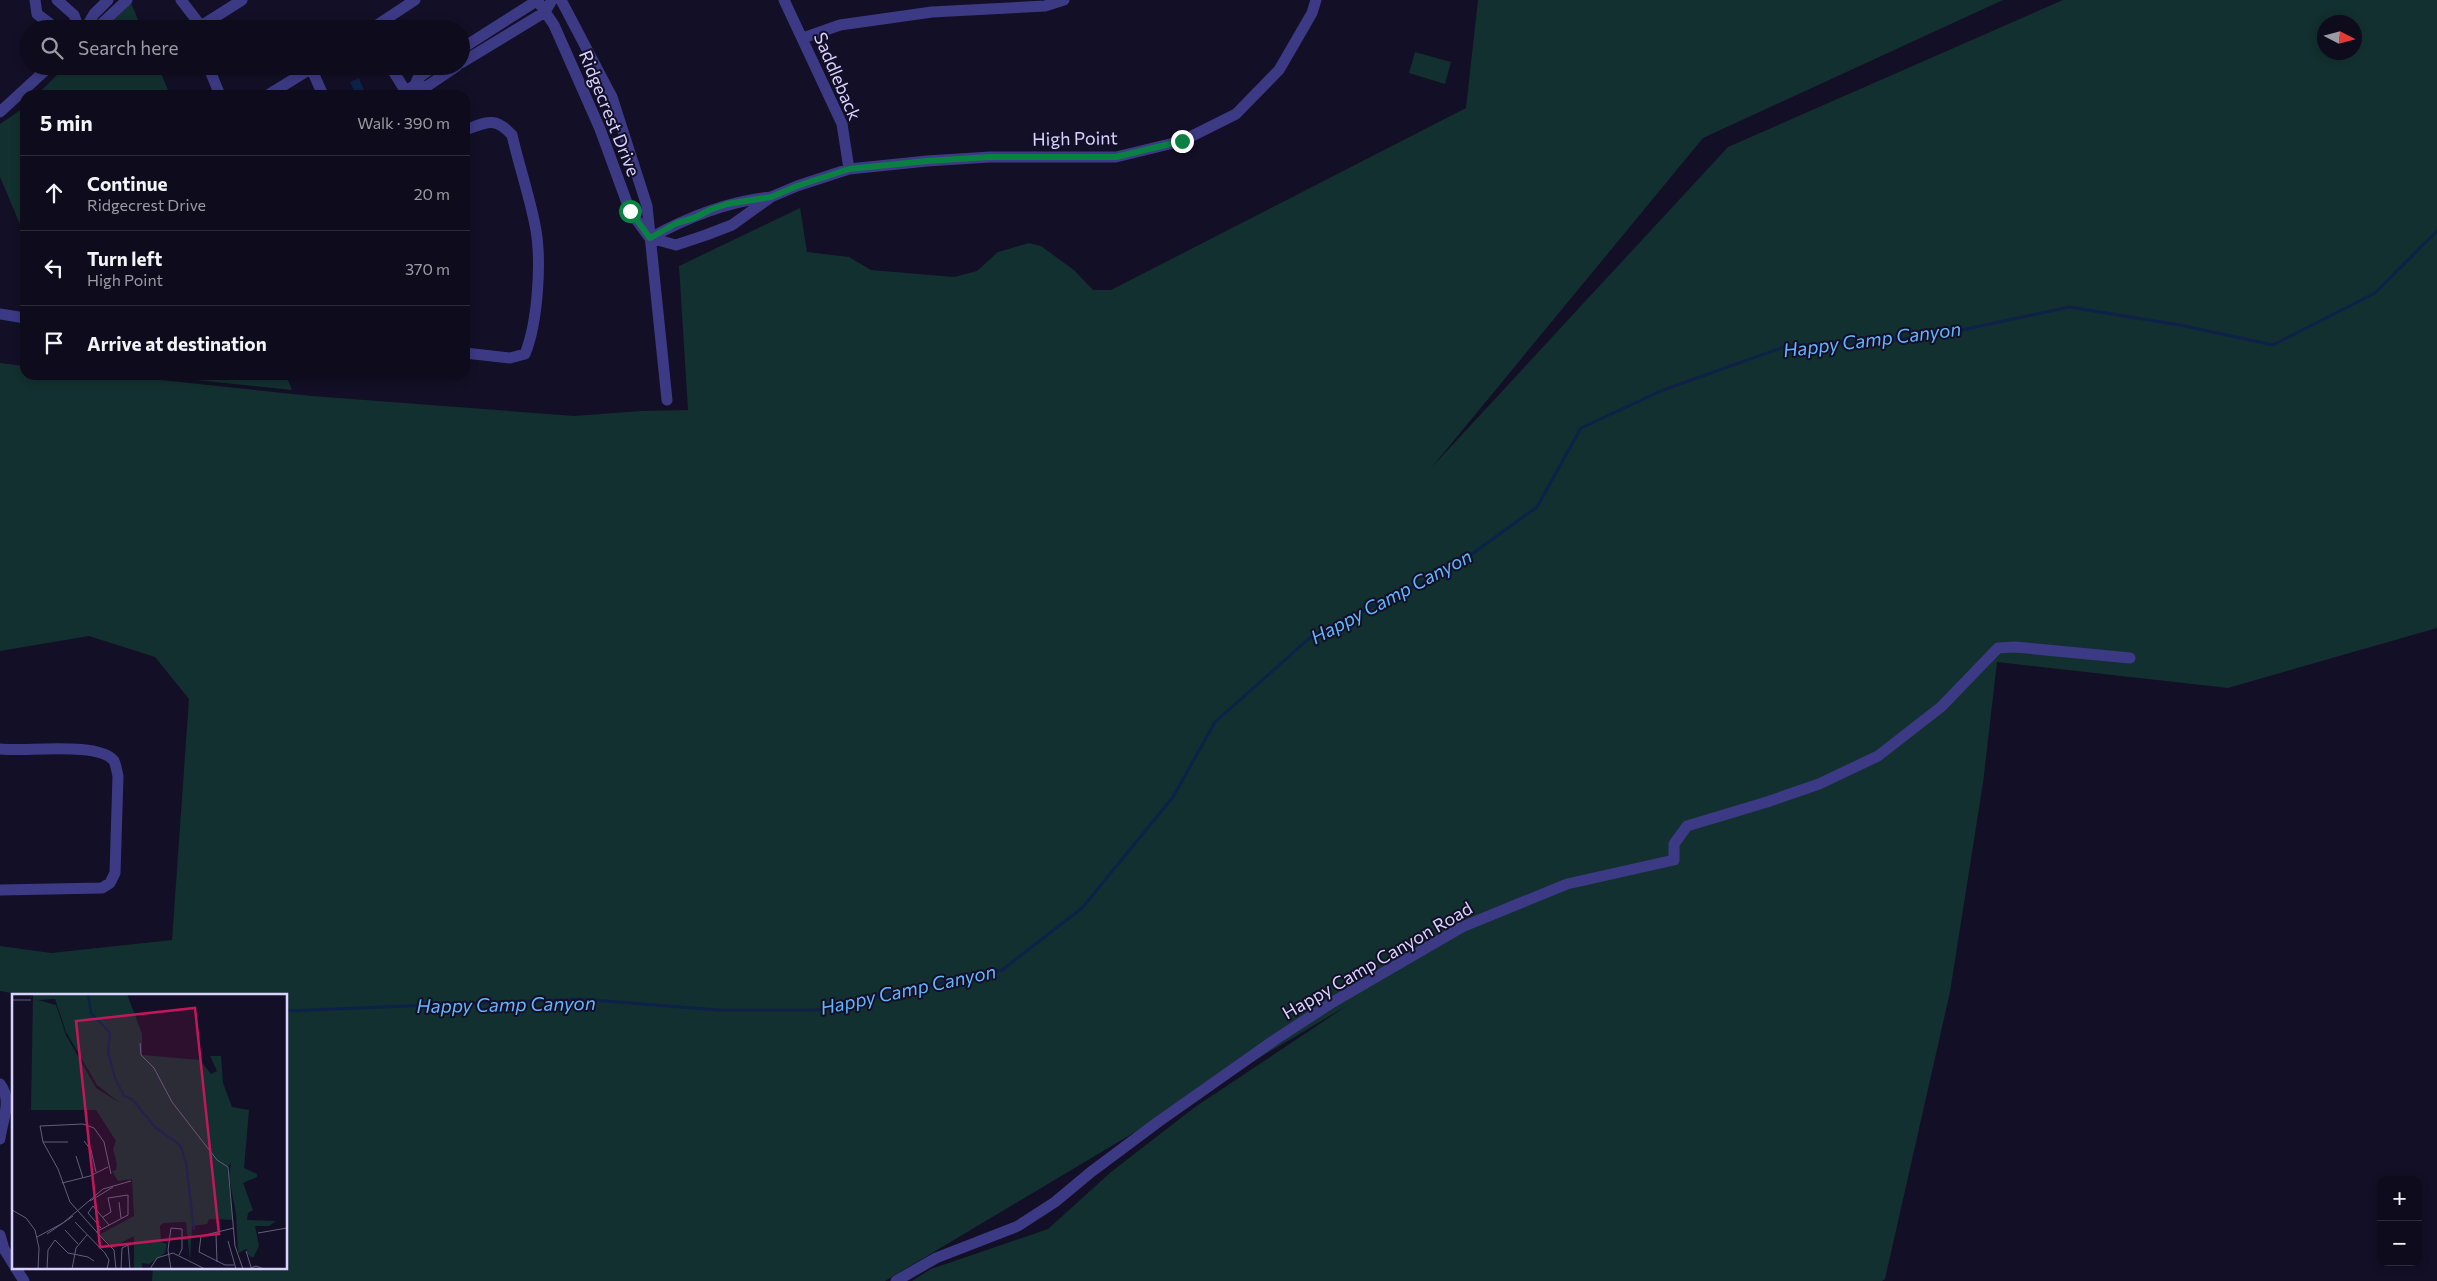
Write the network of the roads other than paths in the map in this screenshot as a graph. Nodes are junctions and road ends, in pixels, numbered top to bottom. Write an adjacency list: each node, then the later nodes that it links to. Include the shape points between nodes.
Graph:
1 (35, 0): 15 (street, via 37,14)
2 (57, 0): 16 (street)
3 (108, 0): 17 (street)
4 (127, 0): 18 (street)
5 (181, 0): 19 (street)
6 (242, 0): 20 (street)
7 (415, 0): 21 (street)
8 (538, 0): 14 (street, Ridgecrest Drive); 23 (street)
9 (552, 0): 14 (street)
10 (561, 0): 44 (street, Ridgecrest Drive, via 612,98 647,206)
11 (784, 0): 22 (street, Saddleback)
12 (1064, 0): 22 (street, via 1045,6 932,12 840,25)
13 (1316, 0): 40 (street, High Point, via 1279,70 1236,114 1182,141 1116,157 990,157)
14 (545, 12): 24 (street); 44 (street, Ridgecrest Drive, via 600,129 630,211)
15 (45, 20)
16 (76, 20)
17 (90, 20)
18 (106, 20)
19 (196, 20)
20 (212, 20)
21 (385, 20)
22 (803, 38): 40 (street, Saddleback, via 842,124)
23 (470, 44)
24 (470, 58)
25 (40, 75): 32 (street)
26 (212, 75): 33 (street)
27 (300, 75): 34 (street)
28 (316, 75): 35 (street)
29 (398, 75): 36 (street)
30 (422, 75): 36 (street)
31 (444, 75): 36 (street, via 426,87)
32 (24, 90)
33 (218, 90)
34 (276, 90)
35 (321, 90)
36 (410, 90)
37 (20, 94): 38 (street)
38 (0, 112)
39 (470, 128): 47 (street, via 496,122 512,135 535,226 538,294 531,341 525,354 510,358)
40 (849, 169): 41 (street, High Point)
41 (771, 197): 42 (street, High Point); 43 (street, High Point, via 760,208)
42 (733, 203): 43 (street, via 737,205); 44 (street, High Point, via 677,223)
43 (740, 218): 44 (street, High Point, via 732,225 676,245)
44 (650, 238): 48 (street, Ridgecrest Drive)
45 (0, 314): 46 (street)
46 (20, 317)
47 (470, 354)
48 (667, 400)
49 (2130, 658): 59 (street, Happy Camp Canyon Road, via 2015,646 1998,648 1941,707 1878,756 1810,787 1687,826 1674,844 1674,860 1567,884 1462,927 1333,1002 1276,1040 1158,1122 1056,1202 1018,1226 936,1258)
50 (0, 749): 51 (street, via 102,752 114,761 118,776 115,872 110,883 102,888)
51 (0, 890)
52 (2, 1086): 53 (street, via 7,1101)
53 (0, 1139)
54 (0, 1235): 55 (street)
55 (2, 1250): 56 (street)
56 (12, 1263)
57 (15, 1268): 58 (street)
58 (24, 1281)
59 (896, 1281)

